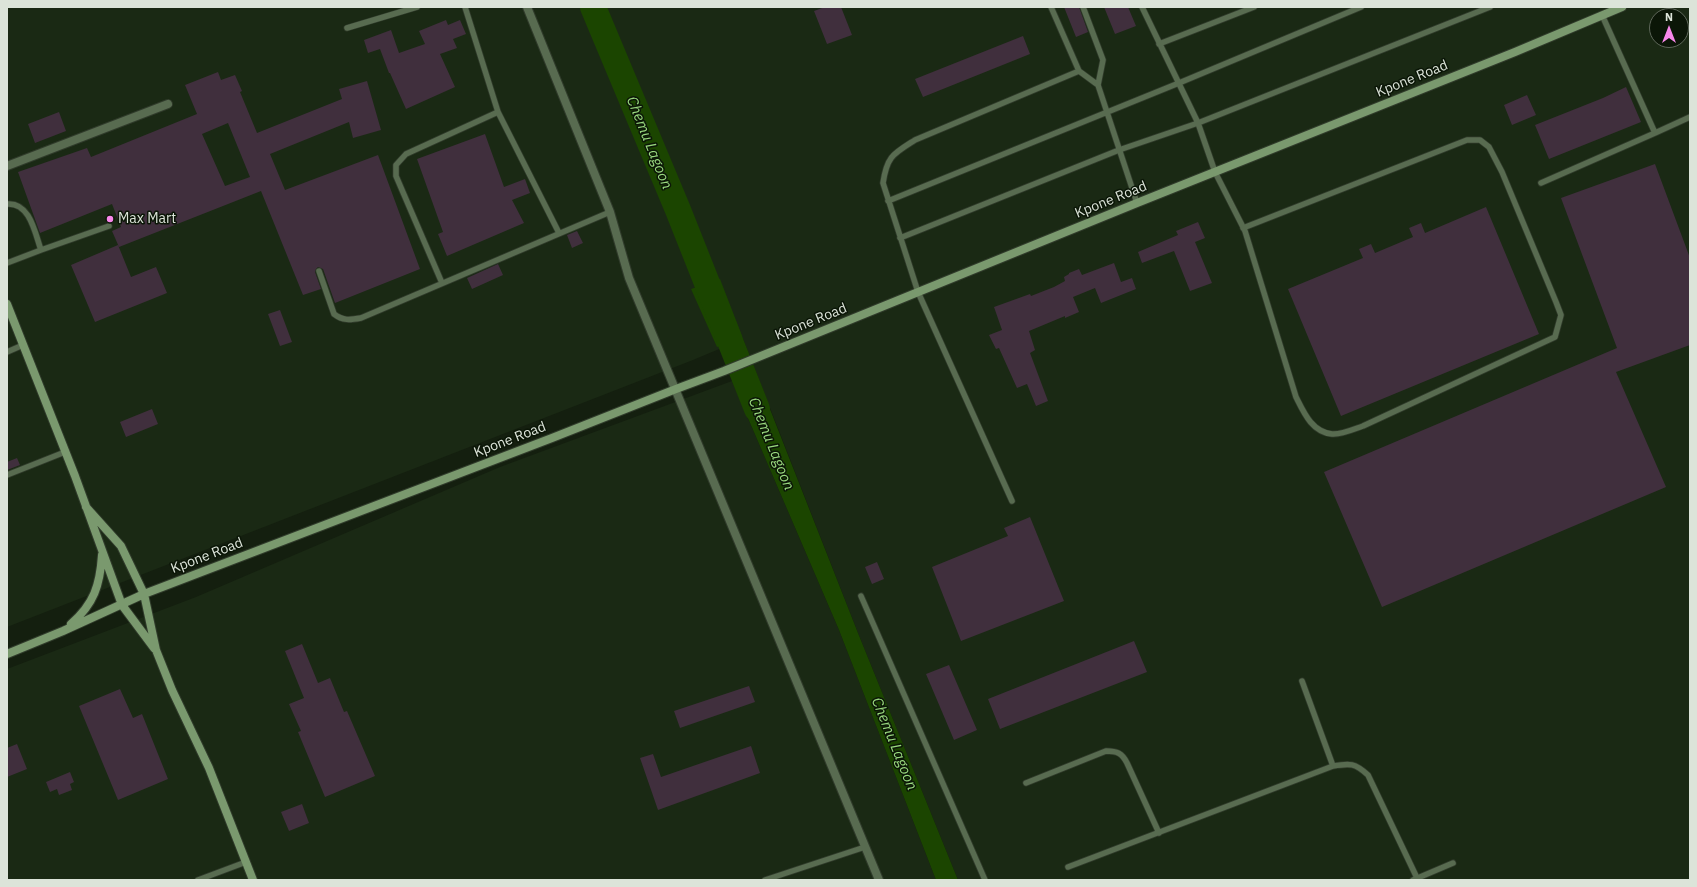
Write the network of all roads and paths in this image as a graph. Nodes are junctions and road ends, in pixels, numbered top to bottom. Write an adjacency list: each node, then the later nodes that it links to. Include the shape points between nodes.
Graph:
1 (417, 7): 11 (lane)
2 (465, 7): 19 (lane)
3 (527, 7): 31 (street)
4 (1051, 7): 15 (lane)
5 (1083, 7): 17 (lane, via 1103,60)
6 (1142, 7): 14 (lane)
7 (1254, 7): 14 (lane)
8 (1361, 7): 16 (lane)
9 (1490, 7): 22 (lane)
10 (1622, 7): 12 (main road, Kpone Road)
11 (398, 10): 13 (lane)
12 (1602, 15): 23 (lane); 26 (main road, Kpone Road)
13 (347, 28)
14 (1160, 44): 16 (lane)
15 (1078, 71): 17 (lane); 28 (lane, via 915,140 896,152 885,166 884,183)
16 (1179, 83): 20 (lane); 22 (lane)
17 (1098, 85): 20 (lane)
18 (168, 104): 25 (street)
19 (498, 112): 34 (lane); 39 (lane, via 406,154 396,165 396,176)
20 (1107, 112): 24 (lane); 28 (lane)
21 (1690, 117): 23 (lane)
22 (1198, 123): 24 (lane); 26 (lane)
23 (1655, 133): 27 (lane)
24 (1120, 150): 29 (lane); 35 (lane)
25 (7, 166)
26 (1215, 172): 29 (main road, Kpone Road); 33 (lane)
27 (1541, 183)
28 (888, 201): 35 (lane)
29 (1137, 203): 40 (main road, Kpone Road)
30 (7, 204): 36 (lane, via 20,206 28,214)
31 (610, 212): 34 (lane); 44 (street, via 629,278)
32 (109, 226): 36 (lane)
33 (1243, 228): 33 (lane, via 1467,140 1480,140 1488,147 1502,172 1561,315 1555,337 1363,426 1333,434 1321,431 1306,418 1296,397)
34 (559, 233): 39 (lane)
35 (900, 238): 40 (lane)
36 (41, 250): 37 (lane)
37 (7, 263)
38 (319, 271): 39 (lane, via 334,314 348,320 361,318)
39 (442, 283)
40 (918, 292): 44 (main road, Kpone Road, via 724,372); 47 (lane)
41 (7, 304): 42 (main road)
42 (23, 345): 43 (lane); 45 (main road)
43 (7, 352)
44 (676, 389): 50 (main road, Kpone Road); 60 (street)
45 (65, 452): 46 (lane); 48 (main road)
46 (7, 475)
47 (1012, 501)
48 (86, 506): 49 (main road); 50 (main road, via 121,546)
49 (102, 553): 52 (main road); 53 (main road, via 101,573 91,602 83,614)
50 (144, 594): 52 (main road, Kpone Road); 54 (main road)
51 (861, 596): 69 (lane)
52 (122, 605): 53 (main road, Kpone Road); 54 (main road)
53 (63, 631): 55 (main road, Kpone Road)
54 (156, 650): 61 (main road, via 209,768)
55 (7, 654)
56 (1302, 681): 57 (lane)
57 (1333, 766): 59 (lane); 64 (lane, via 1348,763 1359,767 1368,775)
58 (1026, 783): 59 (lane, via 1106,751 1116,751 1123,755 1127,762)
59 (1159, 833): 63 (lane)
60 (865, 847): 67 (lane); 68 (street)
61 (246, 862): 65 (lane); 66 (main road)
62 (1453, 863): 64 (lane)
63 (1068, 867)
64 (1415, 879)
65 (198, 880)
66 (253, 880)
67 (766, 880)
68 (879, 880)
69 (985, 880)

